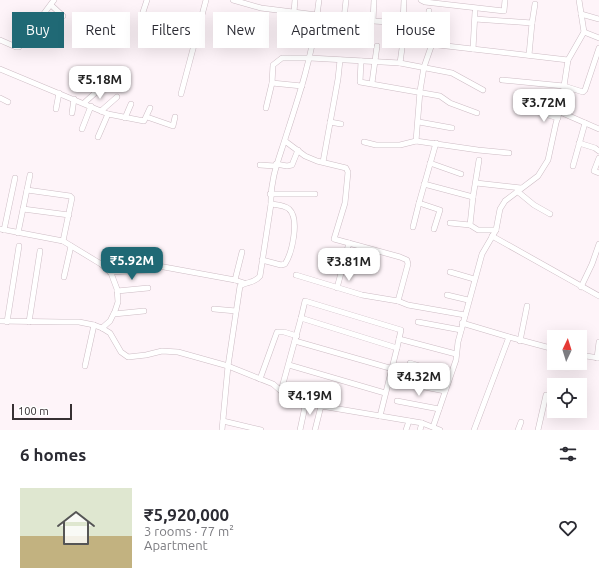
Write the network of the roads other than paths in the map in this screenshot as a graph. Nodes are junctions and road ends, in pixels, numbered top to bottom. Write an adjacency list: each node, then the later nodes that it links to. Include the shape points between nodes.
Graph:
1 (54, 0): 14 (street)
2 (147, 0): 16 (street)
3 (206, 0): 55 (street)
4 (233, 0): 17 (street, via 261,8)
5 (295, 0): 17 (street)
6 (319, 0): 18 (street)
7 (346, 0): 19 (street)
8 (374, 0): 20 (street)
9 (404, 0): 21 (street)
10 (421, 0): 11 (street, via 504,11)
11 (505, 0)
12 (579, 0): 23 (street)
13 (535, 4): 26 (street)
14 (51, 5): 15 (street); 29 (street, via 19,47)
15 (59, 12)
16 (143, 12)
17 (294, 12)
18 (318, 12)
19 (345, 12)
20 (373, 12)
21 (403, 12)
22 (475, 12): 24 (street)
23 (581, 14): 25 (street); 27 (street)
24 (475, 19): 26 (street); 36 (street)
25 (599, 19)
26 (532, 23): 37 (street)
27 (584, 32): 28 (street); 40 (street)
28 (599, 38)
29 (0, 40)
30 (377, 46): 42 (street)
31 (450, 46): 36 (street)
32 (312, 48): 38 (street)
33 (402, 48): 43 (street)
34 (431, 48): 44 (street)
35 (599, 48): 51 (street, via 585,90 581,92)
36 (473, 49): 37 (street)
37 (529, 55): 40 (street)
38 (310, 58): 39 (street); 47 (street, via 282,58 273,65); 50 (street)
39 (340, 60): 41 (street); 76 (street)
40 (568, 60): 51 (street)
41 (361, 61): 42 (street); 48 (street, via 360,82)
42 (376, 61): 43 (street); 48 (street)
43 (400, 63): 44 (street)
44 (424, 67): 52 (street, via 452,73); 53 (street)
45 (0, 69): 54 (street)
46 (502, 80): 51 (street)
47 (272, 83): 50 (street); 64 (street)
48 (372, 83): 53 (street)
49 (105, 84): 60 (street)
50 (302, 86): 84 (street)
51 (564, 86): 68 (street)
52 (483, 90)
53 (420, 91): 70 (street, via 440,96 450,103); 77 (street)
54 (59, 93): 58 (street); 65 (street)
55 (181, 94)
56 (116, 97): 66 (street)
57 (0, 98): 59 (street)
58 (74, 99): 60 (street); 69 (street)
59 (8, 102)
60 (84, 103): 62 (street)
61 (131, 104): 74 (street)
62 (91, 106): 66 (street); 81 (street)
63 (150, 108): 72 (street)
64 (266, 108)
65 (56, 109)
66 (101, 111): 71 (street)
67 (535, 111): 75 (street)
68 (560, 112): 75 (street); 78 (street)
69 (72, 113)
70 (477, 113)
71 (108, 114): 74 (street); 83 (street)
72 (147, 117): 73 (street, via 172,126); 74 (street, via 143,121)
73 (175, 117)
74 (125, 118)
75 (558, 118): 105 (street, via 548,160 538,176)
76 (330, 122): 79 (street); 94 (street)
77 (418, 122): 80 (street); 86 (street)
78 (585, 123): 82 (street); 88 (street)
79 (341, 124)
80 (452, 128)
81 (82, 129)
82 (599, 129)
83 (98, 137)
84 (285, 141): 89 (street); 97 (street)
85 (364, 142): 86 (street, via 376,145)
86 (416, 142): 87 (street)
87 (436, 143): 91 (street); 95 (street)
88 (579, 143): 90 (street); 98 (street)
89 (298, 150): 94 (street, via 305,156); 97 (street, via 292,165)
90 (599, 151)
91 (509, 153)
92 (599, 158): 99 (street, via 594,171)
93 (479, 160): 103 (street)
94 (323, 162): 124 (street, via 346,168 348,172 345,203 334,239)
95 (430, 164): 100 (street); 104 (street)
96 (260, 165): 97 (street)
97 (276, 165): 107 (street)
98 (573, 166)
99 (599, 173)
100 (461, 174)
101 (30, 175): 106 (street)
102 (15, 178): 118 (street)
103 (476, 183): 105 (street); 109 (street)
104 (424, 184): 109 (street); 110 (street)
105 (519, 189): 113 (street, via 534,205); 120 (street, via 500,209)
106 (27, 190): 112 (street); 114 (street, via 70,196 72,201)
107 (270, 194): 108 (street); 111 (street)
108 (315, 194)
109 (473, 197): 116 (street)
110 (419, 203): 117 (street); 119 (street, via 440,210)
111 (271, 204): 130 (street); 130 (street, via 290,210 294,220 292,246 285,264)
112 (23, 209): 114 (street); 121 (street)
113 (550, 214)
114 (69, 215): 123 (street)
115 (450, 223): 116 (street)
116 (470, 225): 120 (street, via 478,230)
117 (412, 227)
118 (2, 229): 121 (street)
119 (434, 230)
120 (496, 230): 122 (street)
121 (18, 233): 123 (street)
122 (492, 236): 137 (street, via 482,254); 140 (street)
123 (63, 241): 127 (street)
124 (349, 243): 131 (street); 147 (street, via 407,260)
125 (599, 244): 140 (street)
126 (19, 246): 156 (street)
127 (71, 246): 133 (street); 136 (street)
128 (40, 251): 157 (street)
129 (242, 252): 138 (street)
130 (262, 260): 139 (street, via 260,276 251,283)
131 (344, 262): 132 (street); 142 (street)
132 (365, 268)
133 (110, 272): 138 (street, via 149,270 153,265); 143 (street)
134 (450, 272): 137 (street)
135 (296, 275): 142 (street)
136 (64, 277)
137 (474, 279): 146 (street)
138 (235, 280): 139 (street)
139 (244, 283): 151 (street, via 240,286)
140 (581, 287): 145 (street)
141 (148, 288): 143 (street)
142 (337, 288): 147 (street)
143 (117, 291): 152 (street, via 118,302)
144 (447, 295): 146 (street)
145 (599, 296)
146 (468, 300): 153 (street)
147 (398, 301): 153 (street)
148 (527, 306): 166 (street)
149 (214, 309): 151 (street)
150 (144, 311): 152 (street)
151 (236, 311): 176 (street)
152 (114, 314): 161 (street)
153 (465, 315): 159 (street)
154 (301, 318): 164 (street); 165 (street, via 305,301 401,330); 169 (street)
155 (0, 321): 156 (street)
156 (7, 322): 157 (street)
157 (29, 322): 160 (street, via 79,322)
158 (418, 322): 162 (street)
159 (462, 323): 162 (street); 163 (street)
160 (94, 325): 161 (street); 175 (street)
161 (102, 328): 176 (street, via 110,333 121,352 128,357 170,350)
162 (461, 330): 170 (street)
163 (508, 338): 166 (street); 202 (street)
164 (296, 339): 174 (street); 177 (street); 178 (street, via 284,332 277,332)
165 (399, 339): 169 (street); 170 (street)
166 (520, 340): 168 (street)
167 (599, 342): 172 (street)
168 (547, 347)
169 (397, 348): 177 (street)
170 (456, 354): 182 (street)
171 (587, 356): 172 (street)
172 (598, 358)
173 (410, 363): 180 (street, via 428,369)
174 (289, 365): 181 (street); 183 (street)
175 (85, 366)
176 (228, 366): 178 (street); 190 (street)
177 (392, 369): 183 (street)
178 (260, 379): 181 (street, via 273,384)
179 (404, 383): 180 (street)
180 (425, 387): 182 (street)
181 (280, 391): 186 (street)
182 (445, 391): 188 (street)
183 (386, 393): 189 (street)
184 (546, 395): 204 (street)
185 (396, 401): 188 (street)
186 (306, 402): 187 (street); 197 (street)
187 (321, 406): 189 (street); 198 (street)
188 (439, 409): 194 (street)
189 (380, 416): 191 (street)
190 (223, 421): 195 (street); 196 (street)
191 (409, 421): 193 (street); 199 (street)
192 (521, 422): 203 (street)
193 (422, 423): 194 (street); 200 (street)
194 (433, 427): 201 (street)
195 (222, 430)
196 (261, 430)
197 (300, 430)
198 (315, 430)
199 (406, 430)
200 (420, 430)
201 (440, 430)
202 (474, 430)
203 (518, 430)
204 (540, 430)

